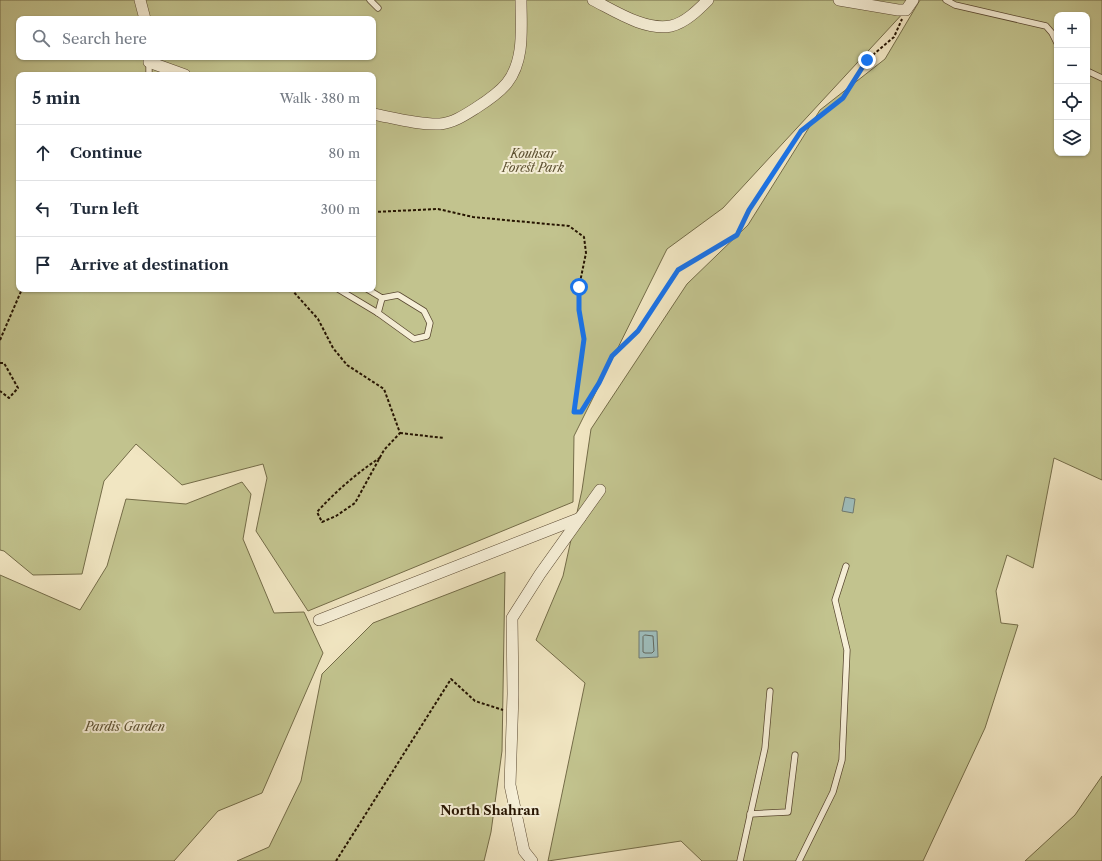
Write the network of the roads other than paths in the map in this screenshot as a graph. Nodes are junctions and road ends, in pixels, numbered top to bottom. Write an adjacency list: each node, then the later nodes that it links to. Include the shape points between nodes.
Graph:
1 (140, 0): 10 (street)
2 (370, 0): 9 (lane)
3 (520, 0): 18 (street, via 520,50 515,68 507,83 492,98 465,115 440,124)
4 (593, 0): 5 (street, via 632,20 654,26 671,26 684,20)
5 (708, 0)
6 (839, 0): 7 (street, via 898,10 906,10)
7 (913, 0)
8 (946, 0): 11 (lane, via 956,5 1046,26)
9 (378, 8)
10 (144, 16)
11 (1054, 37)
12 (149, 60): 14 (lane)
13 (151, 60): 15 (street)
14 (149, 72)
15 (178, 72)
16 (1090, 72): 17 (lane)
17 (1102, 78)
18 (376, 115)
19 (343, 292): 22 (lane)
20 (372, 292): 21 (lane)
21 (382, 298): 22 (lane); 22 (lane, via 398,295 424,311 430,323 427,336 414,340)
22 (378, 313)
23 (600, 490): 24 (street)
24 (581, 518): 26 (street); 30 (street, via 512,618 510,785 524,851)
25 (846, 566): 32 (lane, via 835,600 847,650 842,760 833,792)
26 (319, 620)
27 (770, 691): 29 (lane, via 765,748)
28 (795, 755): 29 (lane, via 788,812)
29 (750, 814): 31 (lane)
30 (532, 861)
31 (740, 861)
32 (799, 861)

